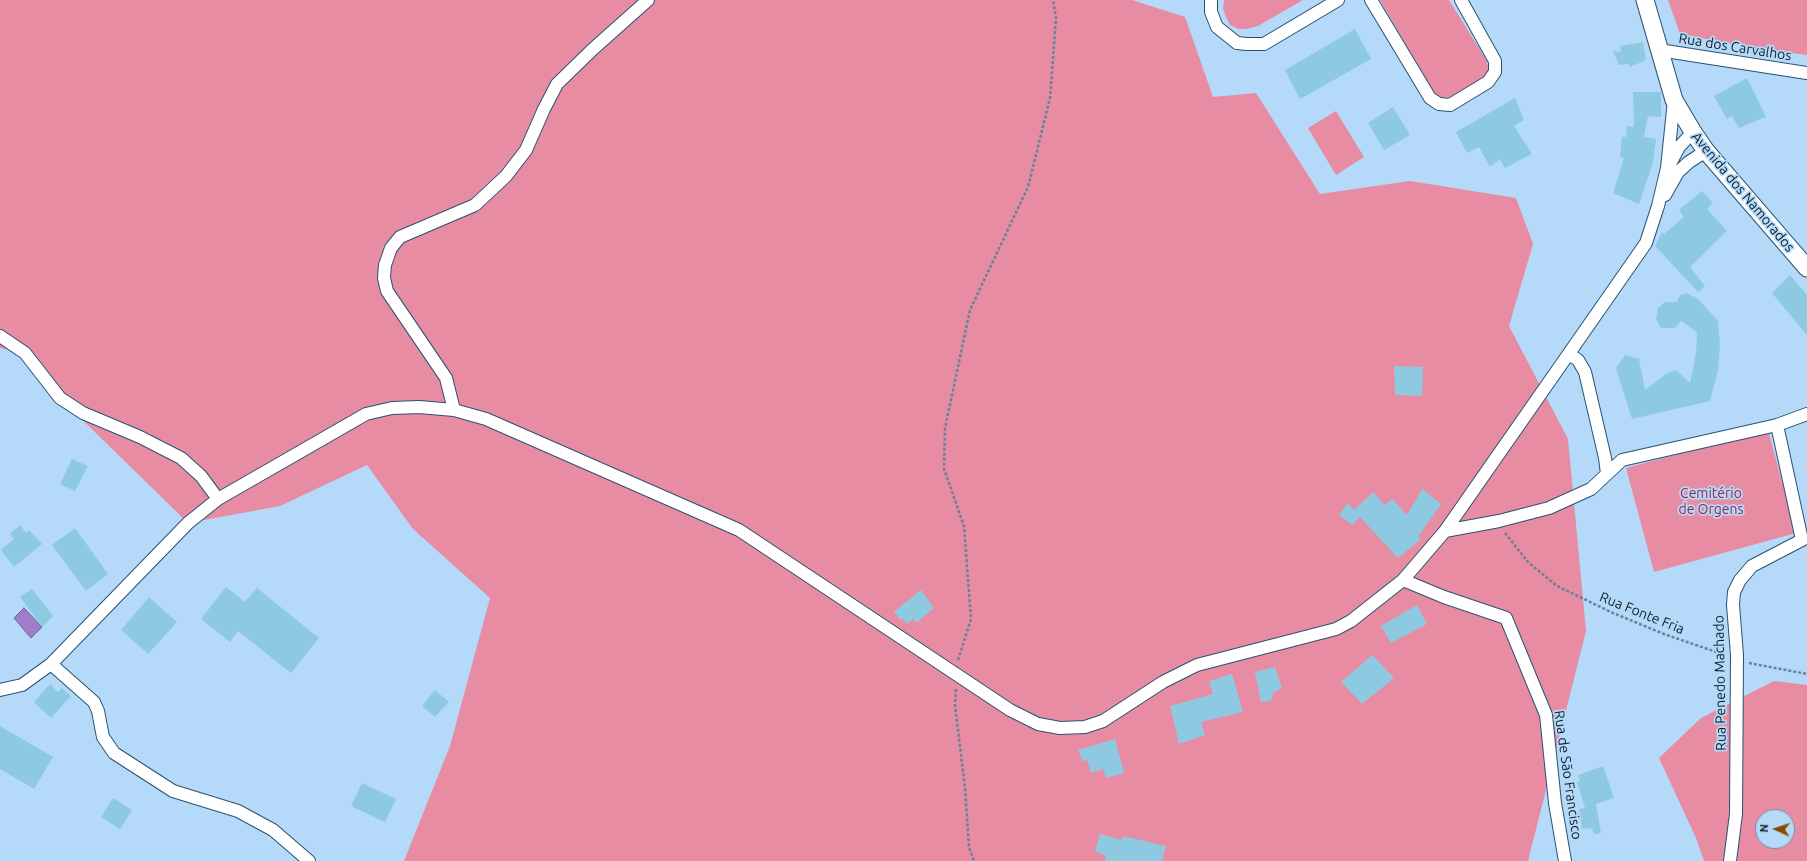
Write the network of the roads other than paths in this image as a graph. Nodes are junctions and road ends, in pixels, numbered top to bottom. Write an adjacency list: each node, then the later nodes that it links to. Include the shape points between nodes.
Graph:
1 (648, 0): 17 (street, via 557,84 526,150 506,176 475,205 400,237 391,248 385,265 387,291 446,378)
2 (1211, 0): 3 (street, via 1211,12 1217,27 1237,43 1247,44 1264,44)
3 (1338, 0)
4 (1371, 0): 5 (street, via 1430,98 1439,104 1450,105 1488,82 1495,72 1495,61)
5 (1460, 0)
6 (1645, 0): 7 (street, Avenida dos Namorados)
7 (1659, 50): 8 (street, Rua dos Carvalhos); 9 (street, Avenida dos Namorados)
8 (1807, 73)
9 (1674, 100): 10 (street, Avenida dos Namorados); 12 (street)
10 (1693, 132): 11 (street, Avenida dos Namorados); 12 (street, via 1679,147)
11 (1706, 151): 13 (street, via 1678,172); 14 (street, Avenida dos Namorados)
12 (1667, 168): 13 (street)
13 (1658, 206): 16 (street, via 1646,243)
14 (1807, 268)
15 (0, 336): 21 (street, via 25,353 60,398 83,413 181,458 201,476)
16 (1569, 354): 20 (street, via 1578,360 1585,372); 22 (street)
17 (454, 410): 21 (street, via 392,408 366,414); 23 (street, via 486,419 739,530 1010,710 1038,724 1060,728 1085,727 1103,721 1163,682 1197,665 1336,629 1351,621)
18 (1807, 414): 19 (street)
19 (1777, 425): 20 (street, via 1622,460); 28 (street, Rua Penedo Machado, via 1802,540 1752,566 1734,592 1737,660 1736,814)
20 (1607, 474): 22 (street, via 1591,489 1549,508)
21 (218, 500): 24 (street, via 188,523)
22 (1445, 531): 23 (street)
23 (1403, 580): 27 (street, Rua de São Francisco, via 1506,618 1546,715 1555,803)
24 (51, 664): 25 (street, via 22,685); 26 (street, via 94,702 103,737 114,753 173,791 238,811 273,830)
25 (0, 690)
26 (309, 861)
27 (1565, 861)
28 (1730, 861)

